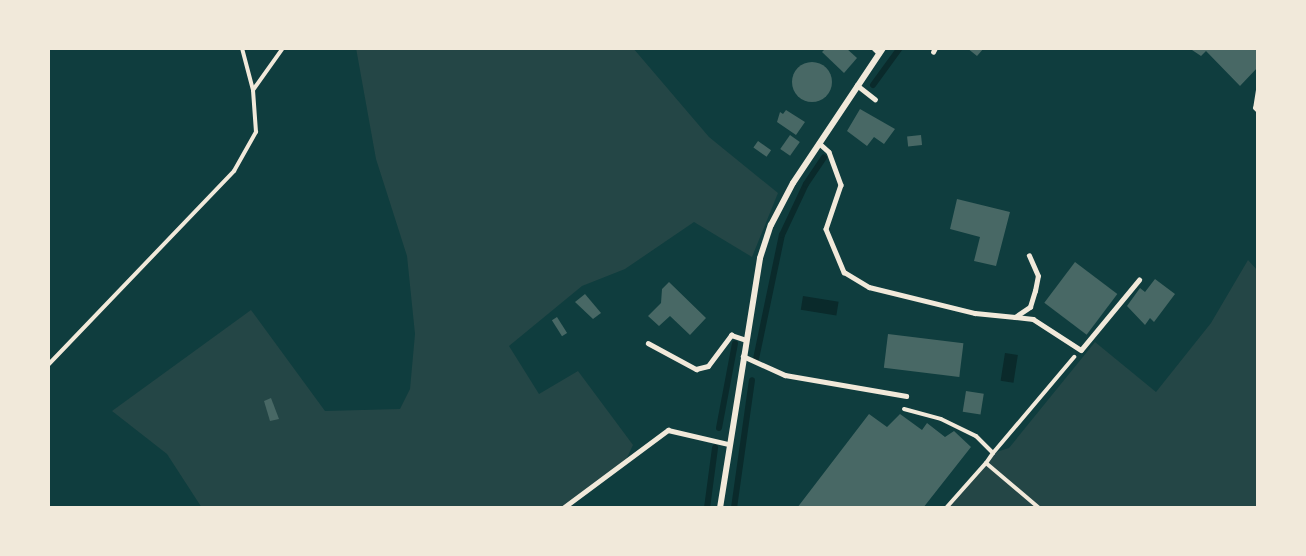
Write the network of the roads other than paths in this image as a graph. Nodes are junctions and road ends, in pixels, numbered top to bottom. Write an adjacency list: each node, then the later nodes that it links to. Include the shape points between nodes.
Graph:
1 (879, 50): 2 (street)
2 (857, 85): 3 (lane); 4 (street)
3 (875, 99)
4 (819, 143): 7 (lane, via 829,152 841,185 826,229 844,272 869,287 975,313); 8 (street, via 771,225 760,258)
5 (1029, 256): 7 (lane, via 1038,276 1030,307)
6 (1139, 280): 7 (lane, via 1081,350 1033,319)
7 (1015, 317)
8 (746, 340): 9 (lane, via 731,335 708,366 696,369); 10 (street)
9 (648, 343)
10 (743, 356): 11 (lane, via 785,375); 12 (street)
11 (906, 396)
12 (728, 444): 13 (lane, via 668,430); 14 (street)
13 (563, 508)
14 (720, 508)

